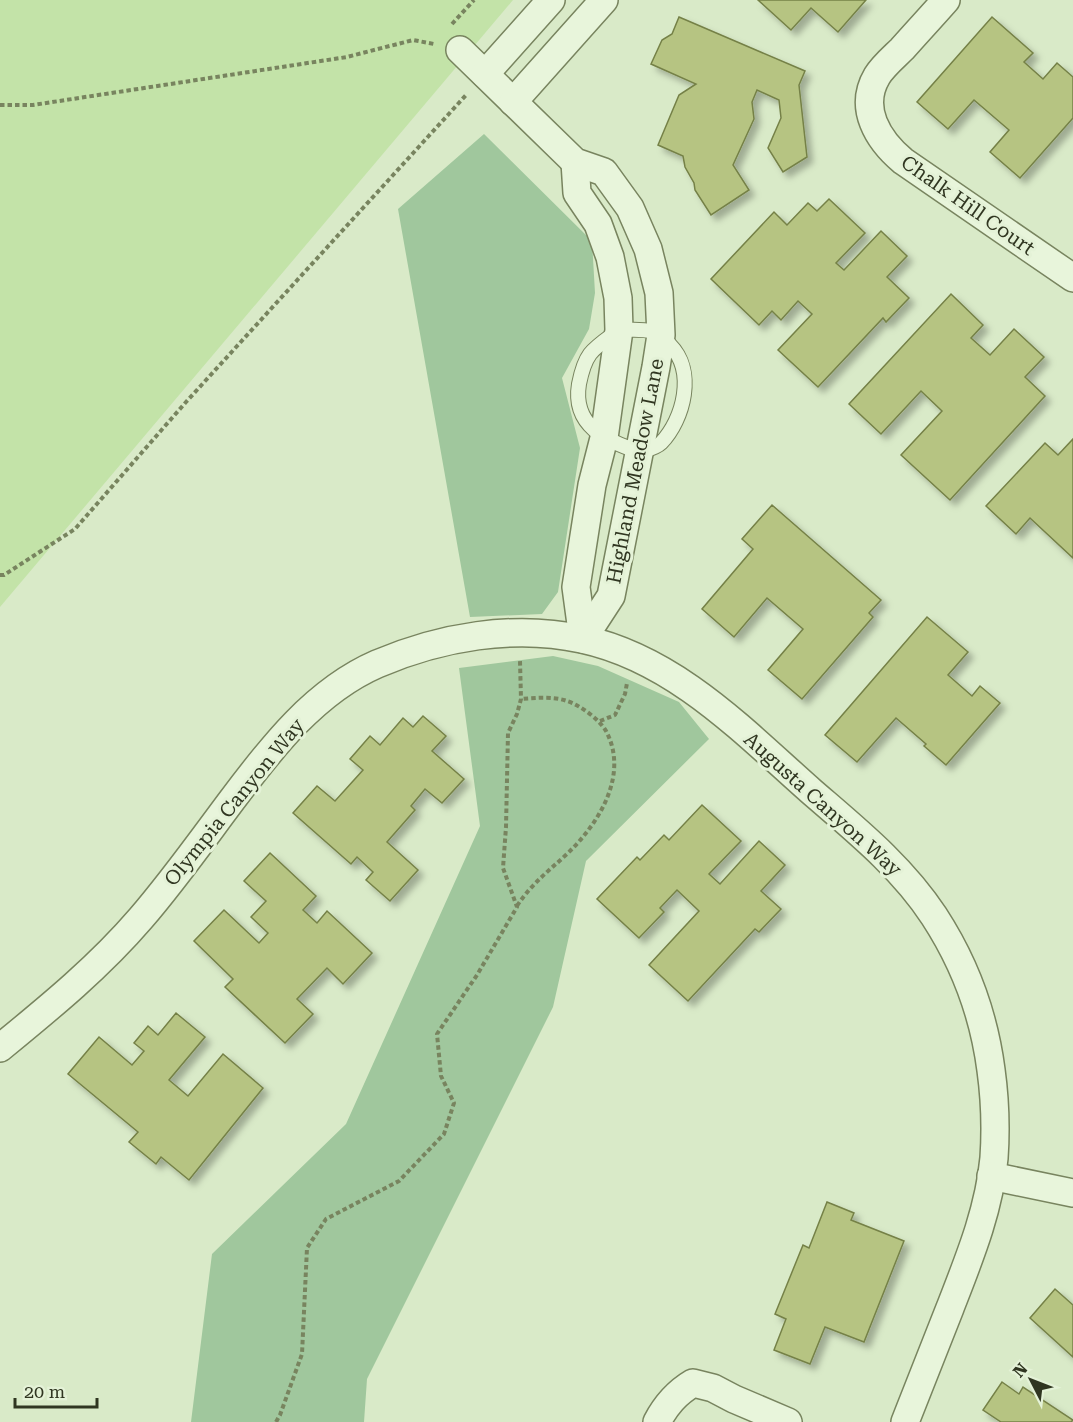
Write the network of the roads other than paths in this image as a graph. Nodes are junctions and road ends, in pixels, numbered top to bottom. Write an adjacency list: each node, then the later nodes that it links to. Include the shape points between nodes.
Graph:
1 (551, 0): 5 (street)
2 (604, 0): 6 (street)
3 (946, 0): 8 (street, Chalk Hill Court, via 878,74 870,90 873,124 887,147 903,161)
4 (460, 50): 5 (street, Highland Meadow Lane)
5 (485, 74): 6 (street, Highland Meadow Lane)
6 (513, 102): 7 (street, Highland Meadow Lane)
7 (575, 162): 9 (street, Highland Meadow Lane, via 577,193 598,224 610,257); 10 (street, Highland Meadow Lane, via 604,172 630,208 648,249 659,293)
8 (1073, 278)
9 (619, 330): 10 (lane); 11 (street, Highland Meadow Lane)
10 (661, 335): 12 (street, Highland Meadow Lane)
11 (604, 438): 12 (lane); 13 (street, Highland Meadow Lane, via 592,485 576,587)
12 (640, 452): 13 (street, Highland Meadow Lane, via 611,596)
13 (583, 639): 14 (street, Olympia Canyon Way, via 538,632 469,637 373,666 331,693 266,755 116,946); 15 (street, Augusta Canyon Way, via 649,663 710,701 885,856 933,914 955,951 987,1041 994,1110)
14 (0, 1048)
15 (991, 1176): 16 (street); 19 (street, Augusta Canyon Way, via 977,1240)
16 (1073, 1192)
17 (657, 1422): 18 (street, via 679,1391 693,1383)
18 (788, 1422)
19 (905, 1422)

